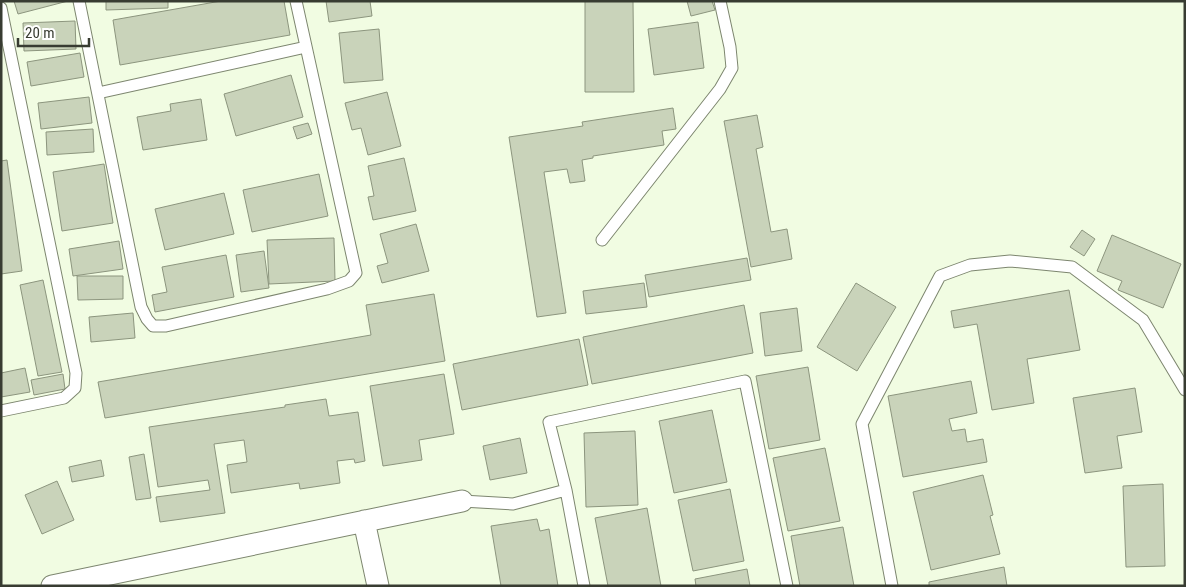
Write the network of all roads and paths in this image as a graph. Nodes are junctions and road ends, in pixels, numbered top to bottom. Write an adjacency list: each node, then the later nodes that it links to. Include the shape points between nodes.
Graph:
1 (79, 1): 6 (lane)
2 (296, 1): 5 (lane)
3 (720, 1): 7 (lane, via 732,68 720,90)
4 (1, 8): 9 (lane, via 76,373 75,388 64,398)
5 (306, 47): 6 (lane); 6 (lane, via 356,273 349,281 327,289 166,326 153,326 141,306)
6 (98, 93)
7 (602, 240)
8 (1185, 390): 17 (lane, via 1143,320 1072,266 1010,261 970,265 940,276 862,424)
9 (1, 411)
10 (566, 490): 11 (lane, via 513,504); 15 (lane); 16 (lane, via 549,422 745,381)
11 (462, 501): 12 (street)
12 (364, 521): 13 (street); 14 (street)
13 (52, 586)
14 (378, 586)
15 (584, 586)
16 (788, 586)
17 (892, 586)

